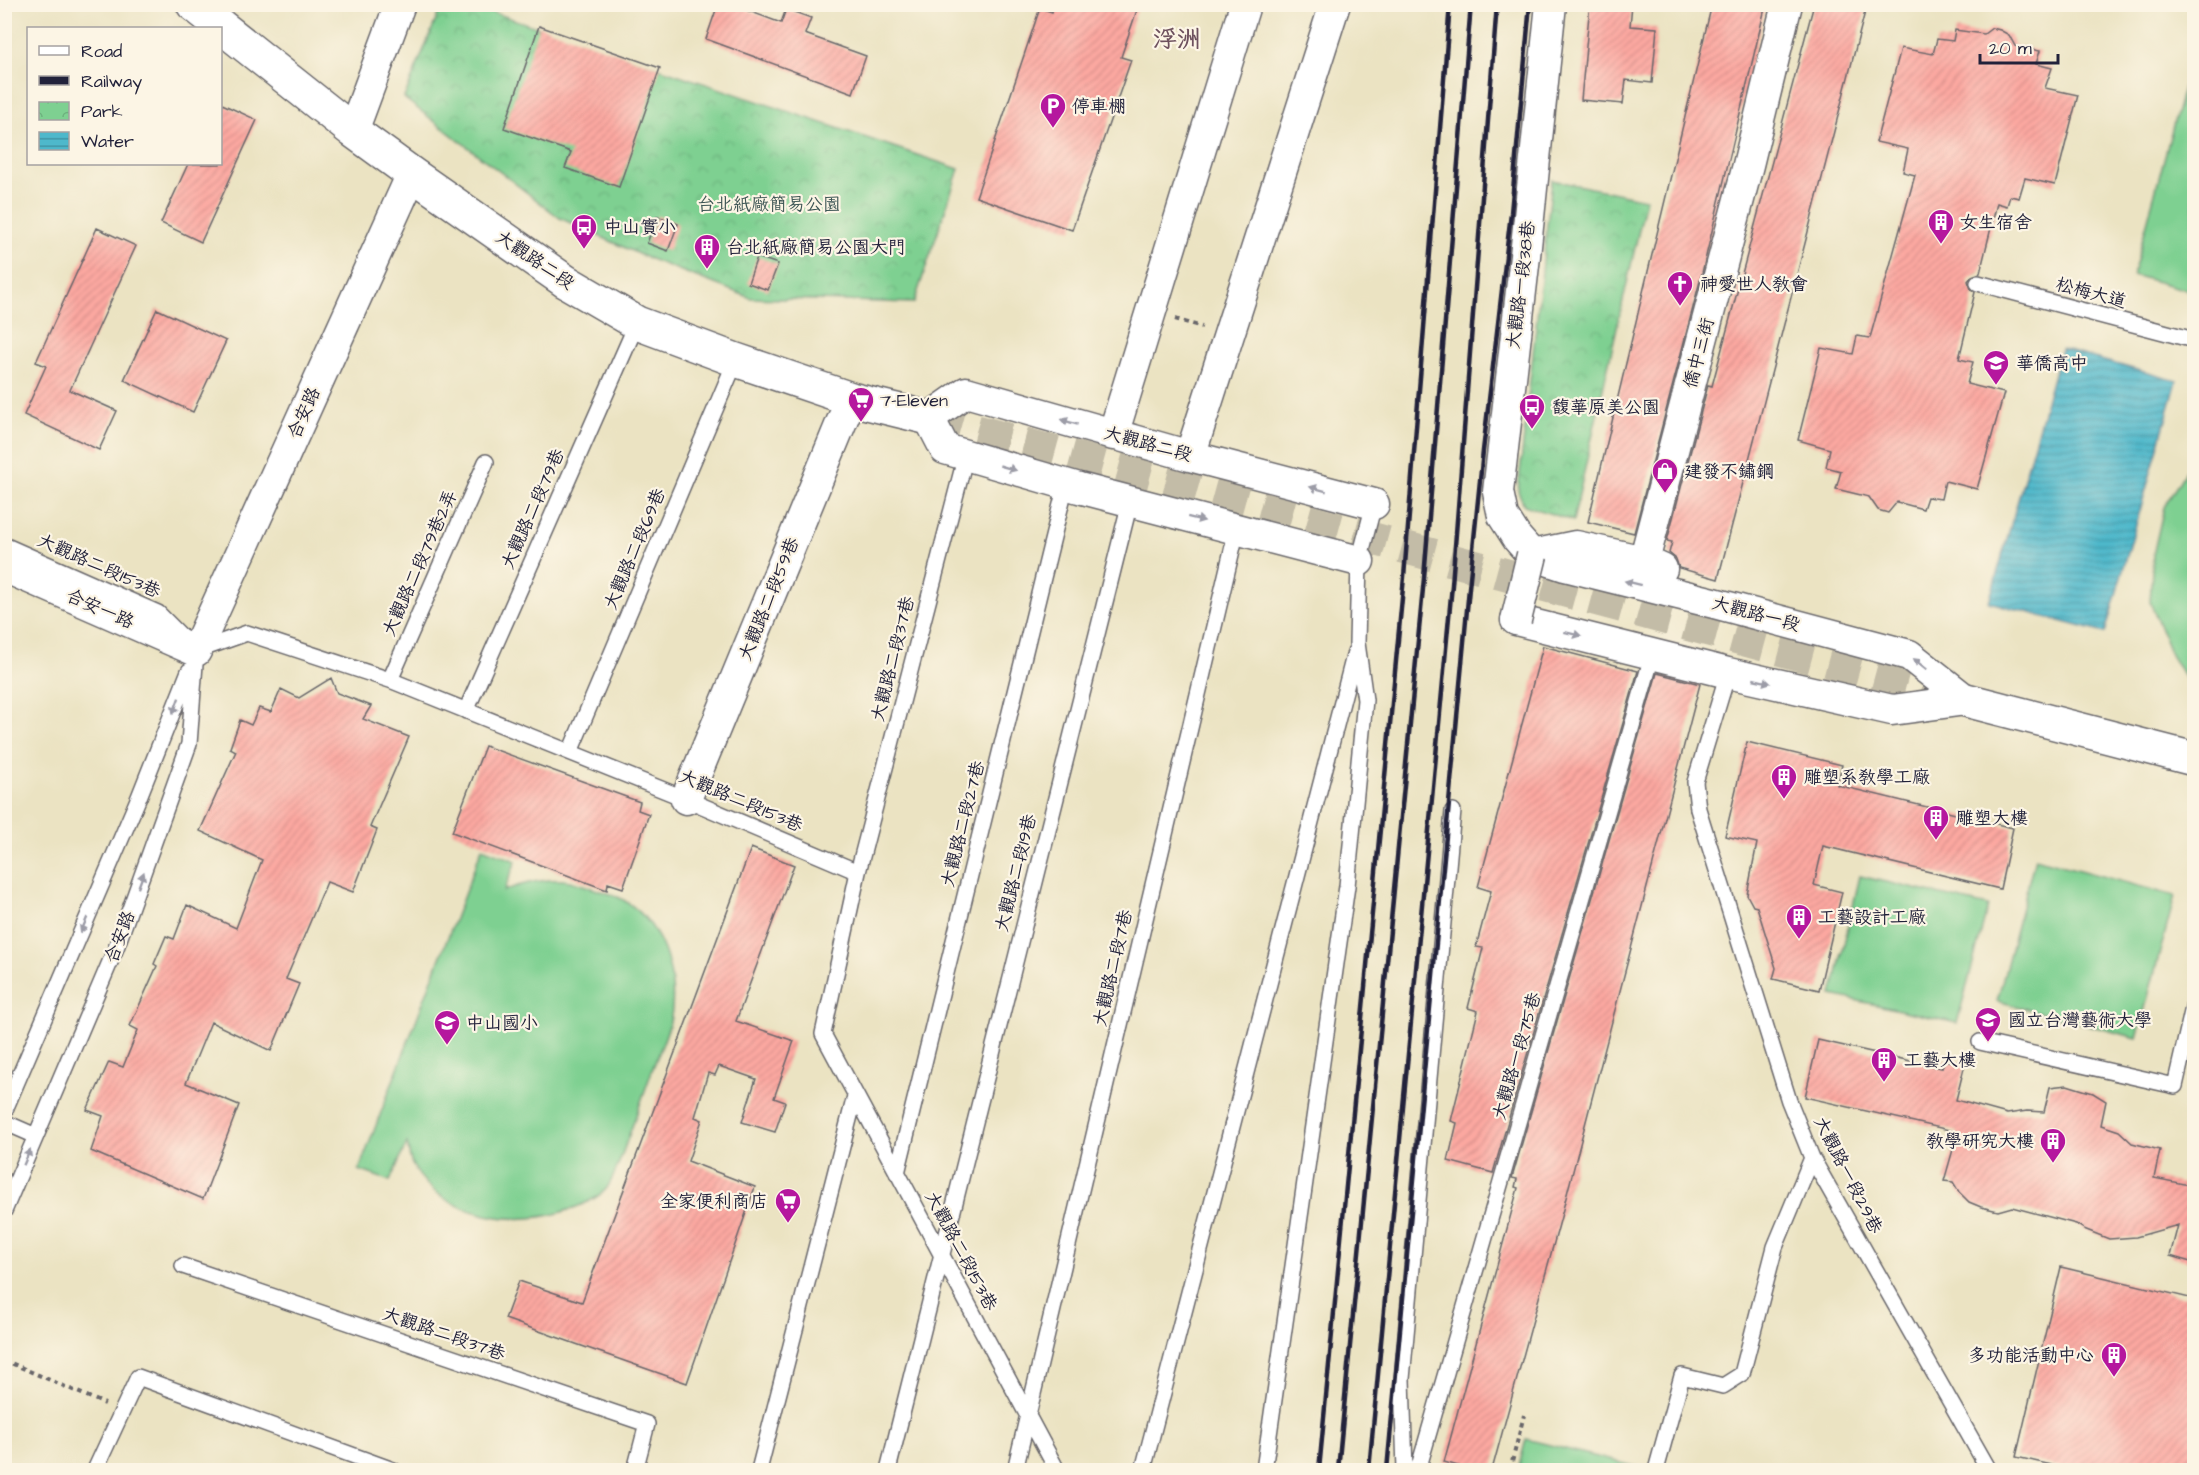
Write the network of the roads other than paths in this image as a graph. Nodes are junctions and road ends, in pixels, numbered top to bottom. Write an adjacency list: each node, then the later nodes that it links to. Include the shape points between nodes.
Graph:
1 (193, 4): 8 (main road, 大觀路二段)
2 (400, 4): 9 (street)
3 (1243, 4): 17 (street)
4 (1335, 4): 19 (street)
5 (1551, 4): 26 (street, 大觀路一段38巷, via 1498,492 1503,516)
6 (1787, 4): 28 (street, 僑中三街)
7 (222, 27): 9 (main road, 大觀路二段)
8 (222, 27)
9 (353, 131): 10 (main road, 大觀路二段)
10 (412, 174): 12 (main road, 大觀路二段, via 565,280); 32 (street, 合安路)
11 (1977, 283): 13 (lane, 松梅大道)
12 (637, 323): 14 (main road, 大觀路二段); 37 (lane, 大觀路二段79巷)
13 (2194, 340)
14 (736, 360): 15 (main road, 大觀路二段); 38 (lane, 大觀路二段69巷)
15 (851, 399): 16 (main road, 大觀路二段); 40 (street, 大觀路二段59巷)
16 (929, 418): 17 (street, 大觀路二段, one-way to 16, via 966,392); 18 (street, via 945,448)
17 (1113, 435): 19 (street, 大觀路二段)
18 (966, 455): 21 (street, one-way to 21); 42 (lane, 大觀路二段37巷)
19 (1190, 456): 23 (street, 大觀路二段, one-way to 19)
20 (486, 462): 35 (lane, 大觀路二段79巷2弄)
21 (1066, 484): 22 (street); 50 (lane, 大觀路二段27巷)
22 (1130, 502): 24 (street, one-way to 24); 52 (lane, 大觀路二段19巷)
23 (1374, 504): 27 (lane)
24 (1237, 529): 27 (street); 54 (lane, 大觀路二段7巷)
25 (4, 545): 32 (lane, 大觀路二段153巷, via 158,613)
26 (1532, 555): 28 (street, via 1576,546); 30 (street, 大觀路一段, one-way to 26); 33 (street, 大觀路一段, one-way to 33, bridge, via 1516,620)
27 (1359, 561): 31 (lane)
28 (1644, 561): 30 (street, via 1700,587)
29 (4, 567): 32 (street, 合安一路)
30 (1714, 603): 36 (street, 大觀路一段, one-way to 30, via 1909,655)
31 (1357, 643): 62 (lane); 63 (lane, via 1365,700 1347,886)
32 (196, 651): 35 (lane, 大觀路二段153巷, via 247,633); 46 (lane, 合安路, one-way to 46, via 170,722); 48 (lane, 合安路, one-way to 32, via 116,948 189,744)
33 (1653, 653): 34 (street, 大觀路一段); 65 (lane, 大觀路一段75巷)
34 (1728, 673): 36 (street, 大觀路一段, one-way to 36, via 1892,710); 49 (lane, 大觀路一段29巷, via 1695,782 1698,809 1786,1090)
35 (390, 680): 37 (lane, 大觀路二段153巷)
36 (1966, 700): 39 (main road, 大觀路一段)
37 (466, 711): 38 (lane, 大觀路二段153巷)
38 (570, 752): 40 (lane, 大觀路二段153巷)
39 (2194, 759)
40 (686, 799): 42 (lane, 大觀路二段153巷)
41 (1453, 811): 64 (lane, via 1402,1379)
42 (858, 872): 45 (lane, 大觀路二段153巷, via 823,1034)
43 (2194, 1003): 44 (lane, via 2175,1086)
44 (1980, 1042)
45 (855, 1096): 50 (lane, 大觀路二段153巷); 58 (lane)
46 (4, 1112)
47 (4, 1122): 48 (lane)
48 (36, 1136): 51 (lane, 合安路, one-way to 48)
49 (1812, 1158): 66 (lane, via 1775,1247 1742,1374 1723,1386 1682,1376); 67 (lane, 大觀路一段29巷)
50 (897, 1173): 52 (lane, 大觀路二段153巷)
51 (4, 1211)
52 (941, 1254): 54 (lane, 大觀路二段153巷); 59 (lane, 大觀路二段19巷)
53 (183, 1266): 57 (lane, 大觀路二段37巷, via 647,1424)
54 (1028, 1417): 60 (lane, 大觀路二段7巷); 61 (lane, 大觀路二段153巷)
55 (95, 1470): 56 (lane, via 138,1377)
56 (393, 1470)
57 (635, 1470)
58 (759, 1470)
59 (888, 1470)
60 (1016, 1470)
61 (1057, 1470)
62 (1143, 1470)
63 (1264, 1470)
64 (1405, 1470)
65 (1418, 1470)
66 (1656, 1470)
67 (1989, 1470)

